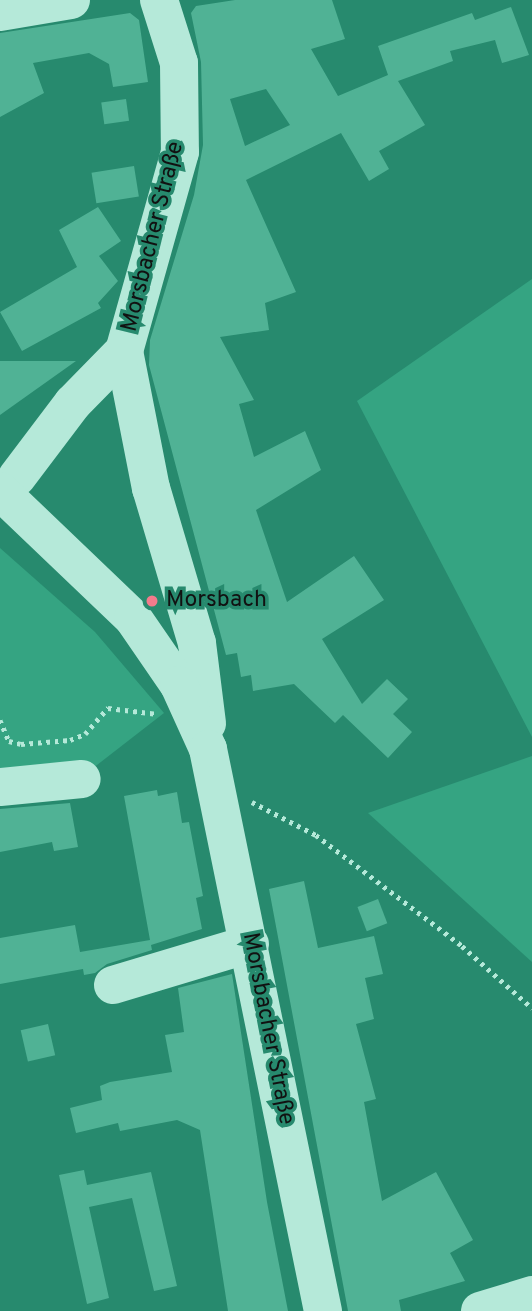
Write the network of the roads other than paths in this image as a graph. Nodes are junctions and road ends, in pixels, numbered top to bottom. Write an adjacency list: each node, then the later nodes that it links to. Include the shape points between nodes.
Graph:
1 (71, 0): 3 (street)
2 (159, 0): 4 (street, Morsbacher Straße, via 179,64 180,152)
3 (0, 12)
4 (130, 335): 5 (street, Morsbacher Straße, via 73,403); 6 (street, Morsbacher Straße, via 151,488 197,643)
5 (9, 502): 6 (street, Morsbacher Straße, via 133,618 179,685)
6 (208, 749): 9 (street, Morsbacher Straße)
7 (82, 779): 8 (street)
8 (0, 787)
9 (250, 944): 10 (street); 12 (street, Morsbacher Straße)
10 (113, 985)
11 (532, 1294): 13 (street)
12 (323, 1311)
13 (480, 1311)

